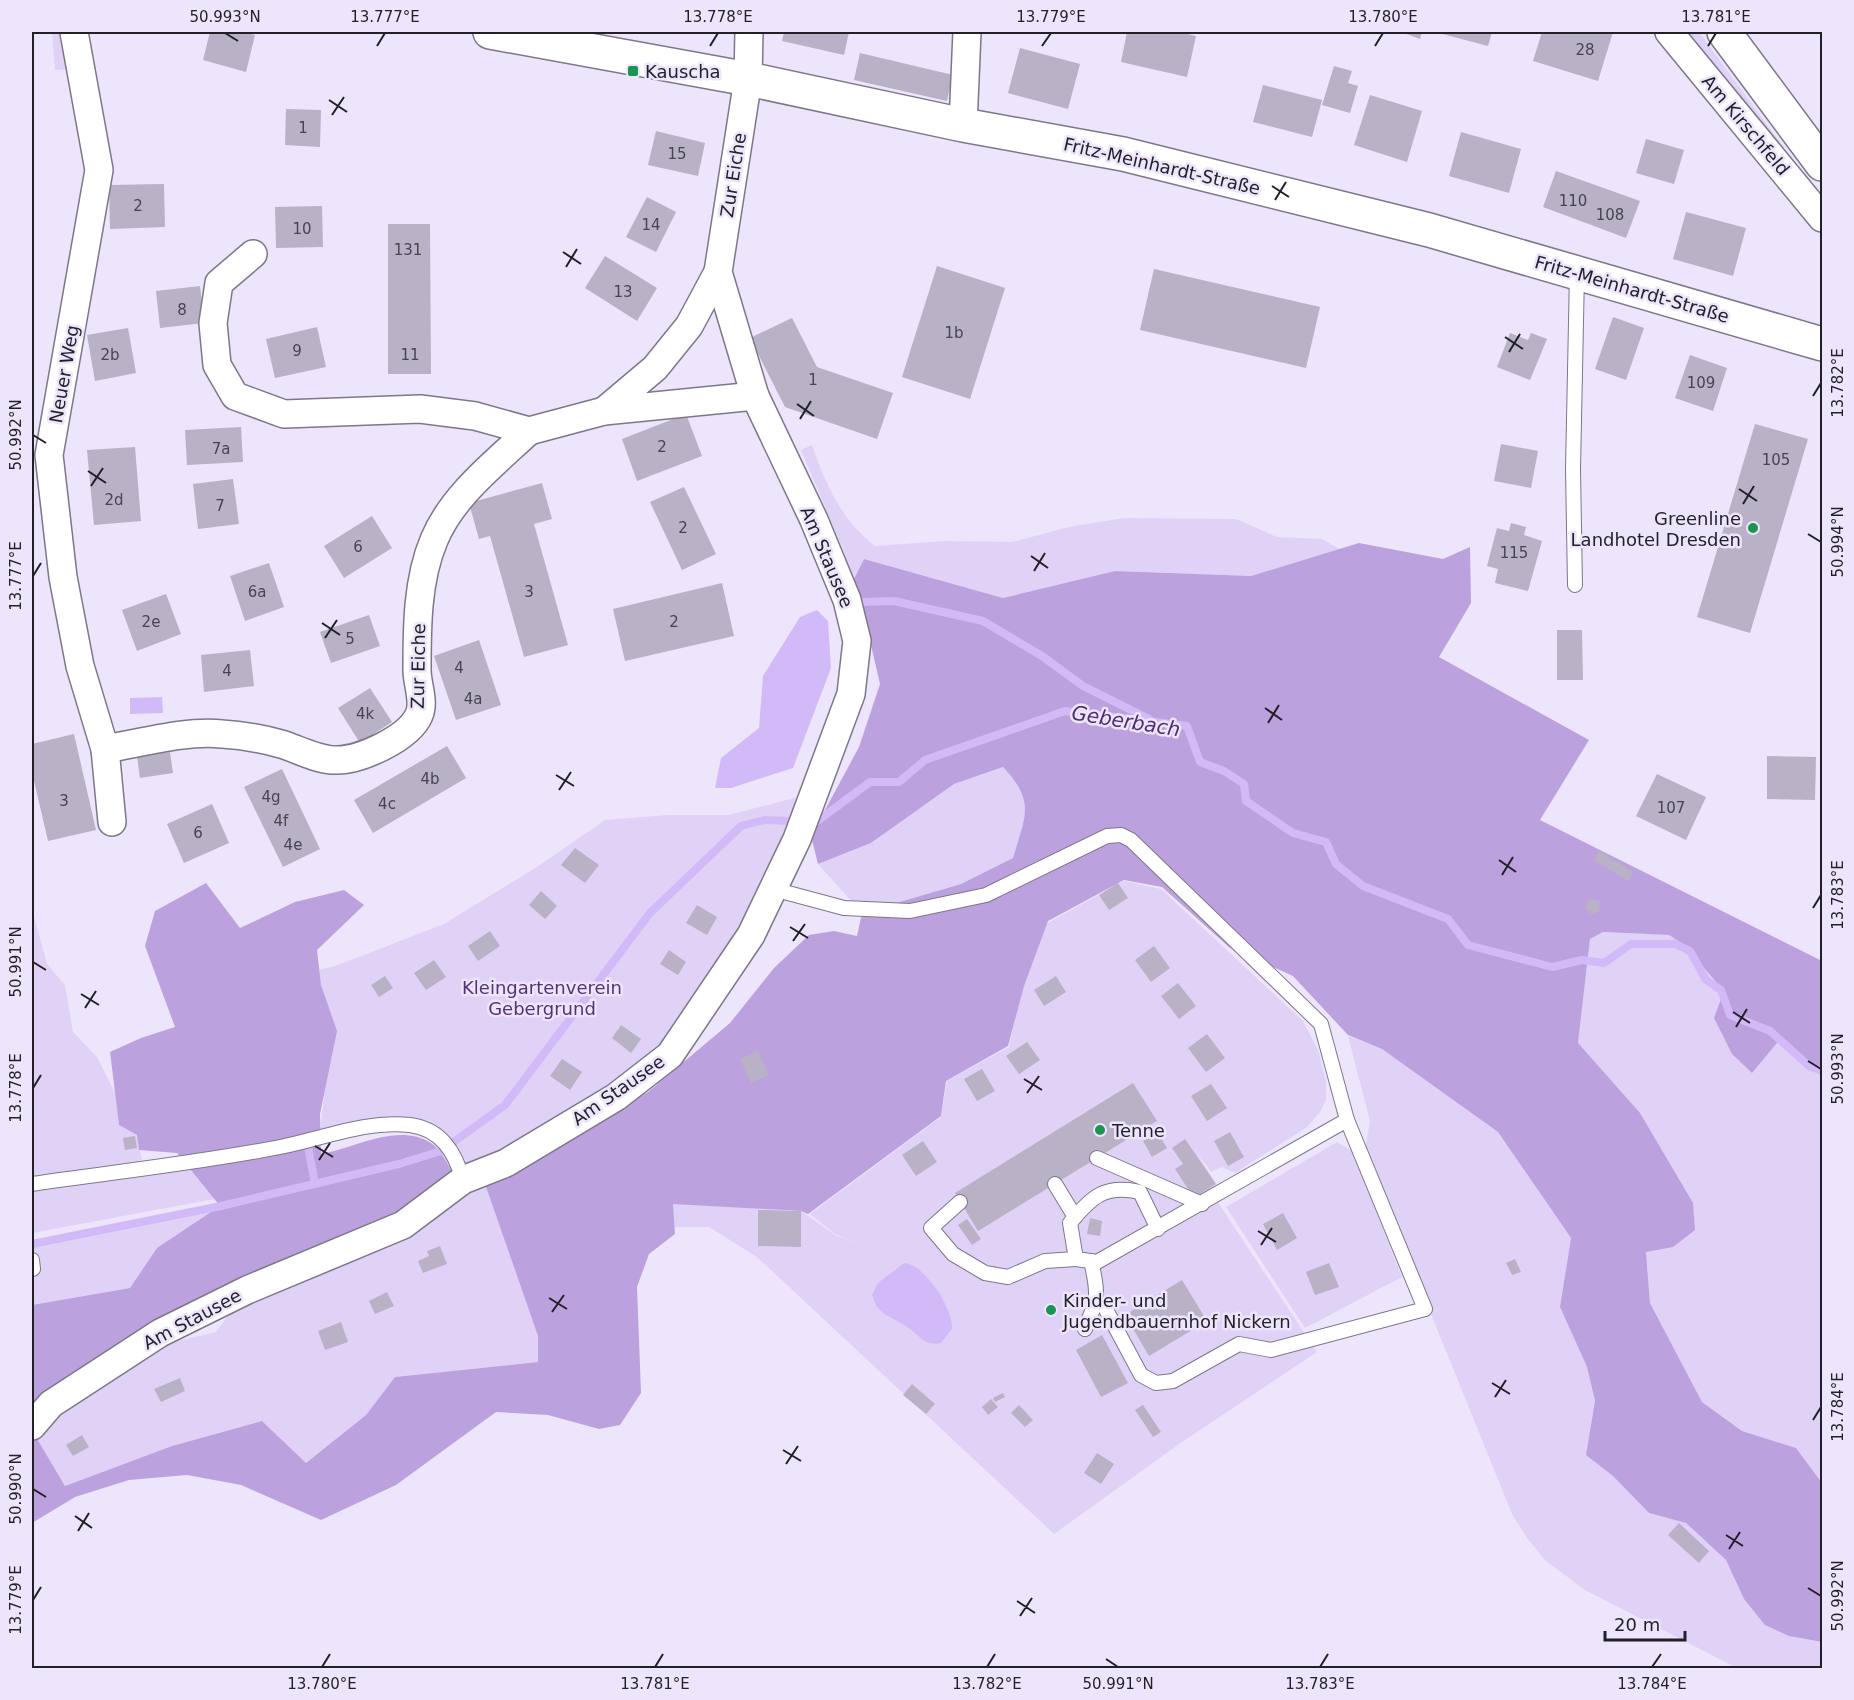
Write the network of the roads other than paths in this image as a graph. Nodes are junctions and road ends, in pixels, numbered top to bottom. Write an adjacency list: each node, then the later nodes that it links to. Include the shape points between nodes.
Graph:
1 (74, 32): 20 (street, Neuer Weg, via 99,170 50,455 65,588 80,666)
2 (490, 32): 7 (street, Fritz-Meinhardt-Straße)
3 (749, 32): 7 (street, Zur Eiche)
4 (967, 32): 8 (street)
5 (1669, 32): 10 (street, Am Kirschfeld)
6 (1724, 32): 9 (street)
7 (748, 79): 8 (street, Fritz-Meinhardt-Straße); 12 (street, Zur Eiche)
8 (963, 125): 13 (street, Fritz-Meinhardt-Straße, via 1123,154 1429,230)
9 (1822, 164)
10 (1822, 218)
11 (253, 254): 17 (street, via 219,283 213,323 217,365 235,396 285,414 420,409 475,416)
12 (718, 272): 15 (street, Zur Eiche); 16 (street, Zur Eiche, via 689,326 655,368)
13 (1577, 273): 14 (street, Fritz-Meinhardt-Straße); 19 (lane)
14 (1822, 344)
15 (755, 396): 16 (street, Zur Eiche); 18 (street, Zur Eiche)
16 (604, 411): 17 (street, Zur Eiche)
17 (529, 431): 20 (street, Zur Eiche, via 452,509 434,540 419,601 417,673 421,706 412,724 394,740 364,754 337,760 221,733)
18 (784, 462): 22 (street, Am Stausee, via 814,520 850,610 857,641 851,694 797,838)
19 (1575, 585)
20 (105, 749): 21 (street, Neuer Weg)
21 (112, 822)
22 (773, 889): 23 (lane, via 844,908 910,911 986,895 1107,836 1131,840 1321,1024); 26 (street, Am Stausee, via 751,935 670,1055 616,1097 506,1163)
23 (1347, 1120): 31 (lane); 36 (lane, via 1425,1309 1271,1350 1239,1344 1173,1382 1156,1383 1141,1375 1104,1306)
24 (1097, 1158): 25 (lane)
25 (1131, 1173): 29 (lane); 31 (lane)
26 (463, 1180): 27 (lane, via 448,1145 430,1131 410,1125 377,1127 280,1147); 38 (street, Am Stausee, via 403,1225 247,1290 160,1334 51,1404)
27 (32, 1184)
28 (1055, 1184): 32 (lane)
29 (1140, 1192): 32 (lane, via 1119,1187 1088,1201); 33 (lane)
30 (960, 1202): 34 (lane, via 931,1228 952,1254 985,1273 1008,1277 1045,1261)
31 (1202, 1204): 33 (lane)
32 (1075, 1217): 34 (lane, via 1070,1223)
33 (1158, 1229): 35 (lane, via 1097,1262)
34 (1076, 1259): 35 (lane)
35 (1091, 1261): 36 (lane)
36 (1097, 1301): 37 (lane)
37 (1085, 1329)
38 (32, 1426)

